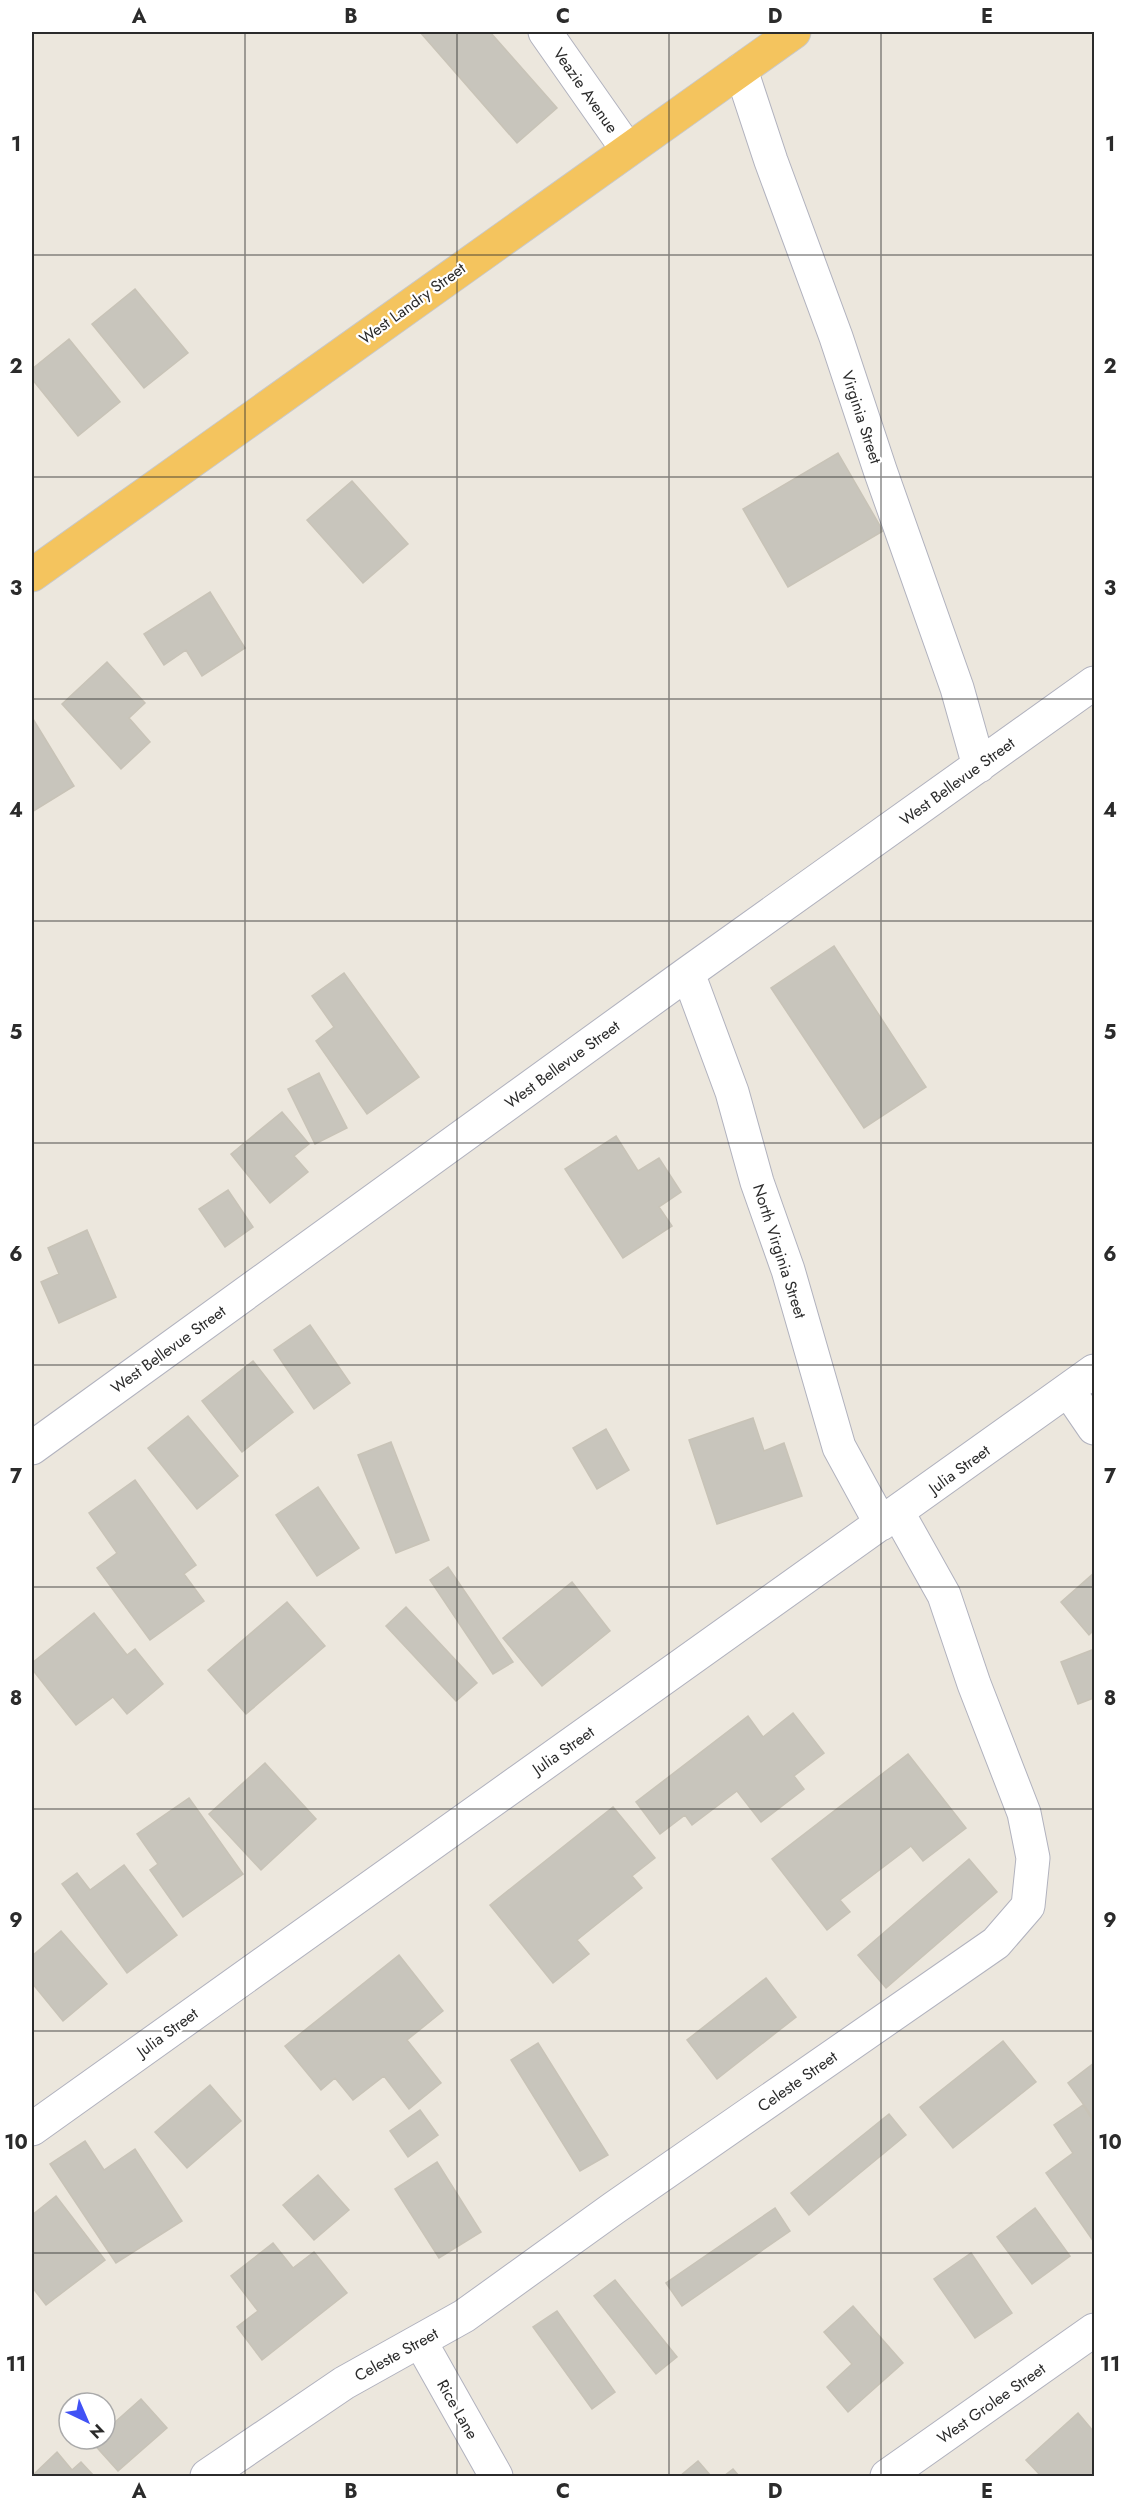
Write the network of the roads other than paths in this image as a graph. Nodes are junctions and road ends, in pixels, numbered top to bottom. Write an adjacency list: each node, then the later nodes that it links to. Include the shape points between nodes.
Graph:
1 (545, 32): 4 (street, Veazie Avenue)
2 (794, 32): 3 (highway, West Landry Street)
3 (741, 70): 4 (highway, West Landry Street); 7 (street, Virginia Street, via 957,688)
4 (627, 149): 5 (highway, West Landry Street)
5 (32, 575)
6 (1095, 683): 7 (street, West Bellevue Street)
7 (979, 766): 8 (street, West Bellevue Street)
8 (687, 973): 12 (street, West Bellevue Street); 13 (street, North Virginia Street, via 732,1092 839,1447)
9 (1095, 1371): 10 (street, Julia Street)
10 (1068, 1390): 11 (street); 13 (street, Julia Street)
11 (1095, 1428)
12 (32, 1448)
13 (890, 1519): 14 (street, Julia Street); 16 (street, Celeste Street, via 944,1595 1024,1813 1033,1858 1028,1906 996,1943 464,2316)
14 (32, 2129)
15 (1095, 2330): 19 (street, West Grolee Street)
16 (420, 2341): 17 (street, Celeste Street, via 344,2383); 18 (street, Rice Lane)
17 (207, 2476)
18 (496, 2476)
19 (887, 2476)

